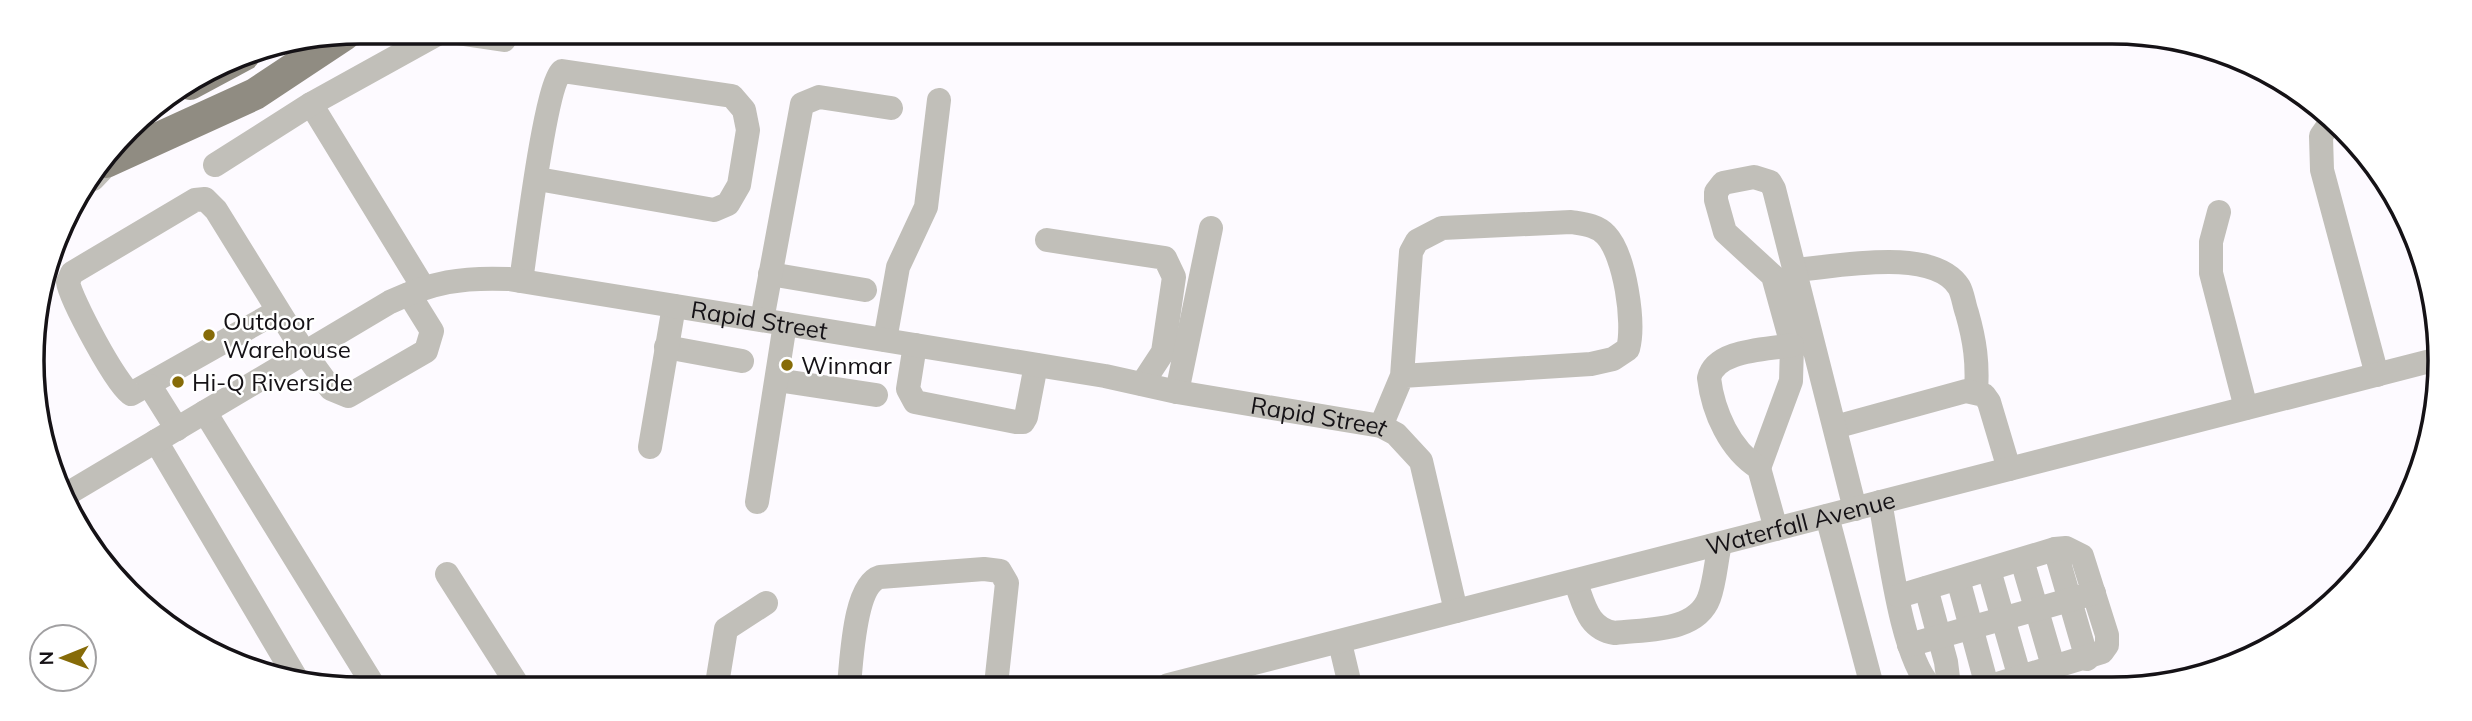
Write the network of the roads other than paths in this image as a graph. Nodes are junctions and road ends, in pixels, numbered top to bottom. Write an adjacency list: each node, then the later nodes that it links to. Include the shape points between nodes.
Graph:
1 (418, 44): 4 (street)
2 (329, 45): 7 (main road, via 255,94)
3 (939, 100): 21 (street, via 926,207 898,267)
4 (311, 104): 8 (street); 16 (street)
5 (891, 108): 14 (street, via 819,97 802,104)
6 (2326, 128): 29 (street, via 2321,136 2322,170)
7 (114, 162)
8 (215, 165)
9 (538, 179): 9 (street, via 714,210 728,204 739,185 747,118 732,96 562,71 554,82); 15 (street)
10 (2219, 212): 37 (street, via 2211,242 2211,273)
11 (1211, 228): 34 (street)
12 (1047, 240): 32 (street, via 1165,258 1174,277 1163,352)
13 (1795, 270): 23 (street, via 1770,182 1754,177 1723,183 1716,200 1725,232 1773,276); 35 (street, via 1907,262 1940,270 1959,287 1978,360); 40 (street)
14 (770, 274): 17 (street); 20 (street)
15 (521, 281): 16 (street, Rapid Street, via 462,279); 18 (street, Rapid Street)
16 (416, 290): 25 (street, Rapid Street); 25 (street, via 432,331 430,345 353,395 336,394)
17 (865, 290)
18 (674, 306): 20 (street, Rapid Street); 24 (street)
19 (278, 311): 25 (street); 33 (street); 33 (street, via 211,203 195,200 69,278 69,288 124,390 135,394)
20 (774, 322): 21 (street, Rapid Street); 31 (street)
21 (885, 340): 22 (street, Rapid Street)
22 (915, 345): 28 (street, Rapid Street); 28 (street, via 908,382 912,400 1016,422 1027,417)
23 (1792, 345): 43 (street, via 1791,381); 43 (street, via 1723,359 1712,369 1710,385 1725,431 1745,459)
24 (666, 347): 26 (street); 42 (street)
25 (304, 352): 38 (street, Rapid Street)
26 (742, 361)
27 (2428, 362): 29 (street, Waterfall Avenue)
28 (1036, 365): 32 (street, Rapid Street)
29 (2377, 375): 37 (street, Waterfall Avenue)
30 (1402, 376): 30 (street, via 1411,252 1426,234 1441,228 1571,222 1605,234 1614,247 1632,314 1632,333 1628,349 1613,359 1591,365); 39 (street)
31 (777, 380): 36 (street); 46 (street)
32 (1142, 384): 34 (street, Rapid Street)
33 (150, 386): 41 (street)
34 (1177, 392): 39 (street, Rapid Street)
35 (1976, 392): 40 (street); 44 (street, via 1989,402)
36 (876, 395)
37 (2246, 408): 44 (street, Waterfall Avenue)
38 (205, 412): 41 (street, Rapid Street); 73 (street)
39 (1381, 426): 64 (street, Rapid Street, via 1396,434 1421,461)
40 (1835, 427): 48 (street)
41 (167, 435): 45 (street, Rapid Street); 71 (street)
42 (650, 447)
43 (1759, 468): 50 (street)
44 (2009, 469): 47 (street, Waterfall Avenue)
45 (72, 491)
46 (757, 502)
47 (1880, 502): 48 (street, Waterfall Avenue); 60 (street)
48 (1855, 509): 49 (street, Waterfall Avenue)
49 (1827, 516): 50 (street, Waterfall Avenue); 80 (street)
50 (1776, 529): 51 (street, Waterfall Avenue)
51 (1720, 544): 57 (street, Waterfall Avenue); 57 (street, via 1709,598 1701,612 1683,623 1605,632 1592,624)
52 (2055, 549): 53 (street); 59 (street, via 2066,548 2082,556); 61 (street)
53 (2022, 560): 54 (street); 63 (street)
54 (1989, 569): 56 (street); 65 (street)
55 (447, 574): 74 (street)
56 (1958, 579): 58 (street); 66 (street)
57 (1575, 581): 64 (street, Waterfall Avenue)
58 (1926, 588): 60 (street); 67 (street)
59 (2094, 593): 61 (street); 70 (street, via 2107,645)
60 (1899, 596): 69 (street)
61 (2069, 600): 63 (street); 70 (street)
62 (766, 603): 75 (street, via 726,629)
63 (2036, 610): 65 (street); 72 (street)
64 (1456, 611): 68 (street, Waterfall Avenue)
65 (2004, 618): 66 (street); 84 (street)
66 (1971, 628): 67 (street); 83 (street)
67 (1940, 636): 69 (street); 82 (street)
68 (1340, 643): 78 (street, Waterfall Avenue); 79 (street)
69 (1909, 645): 81 (street)
70 (2087, 659): 72 (street)
71 (292, 669)
72 (2054, 669): 85 (street)
73 (368, 677)
74 (513, 677)
75 (718, 677)
76 (850, 677): 77 (street, via 861,599 869,583 888,576 984,569 1000,571 1007,583)
77 (997, 677)
78 (1201, 677)
79 (1348, 677)
80 (1870, 677)
81 (1923, 677)
82 (1947, 677)
83 (1986, 677)
84 (2020, 677)
85 (2024, 677)

